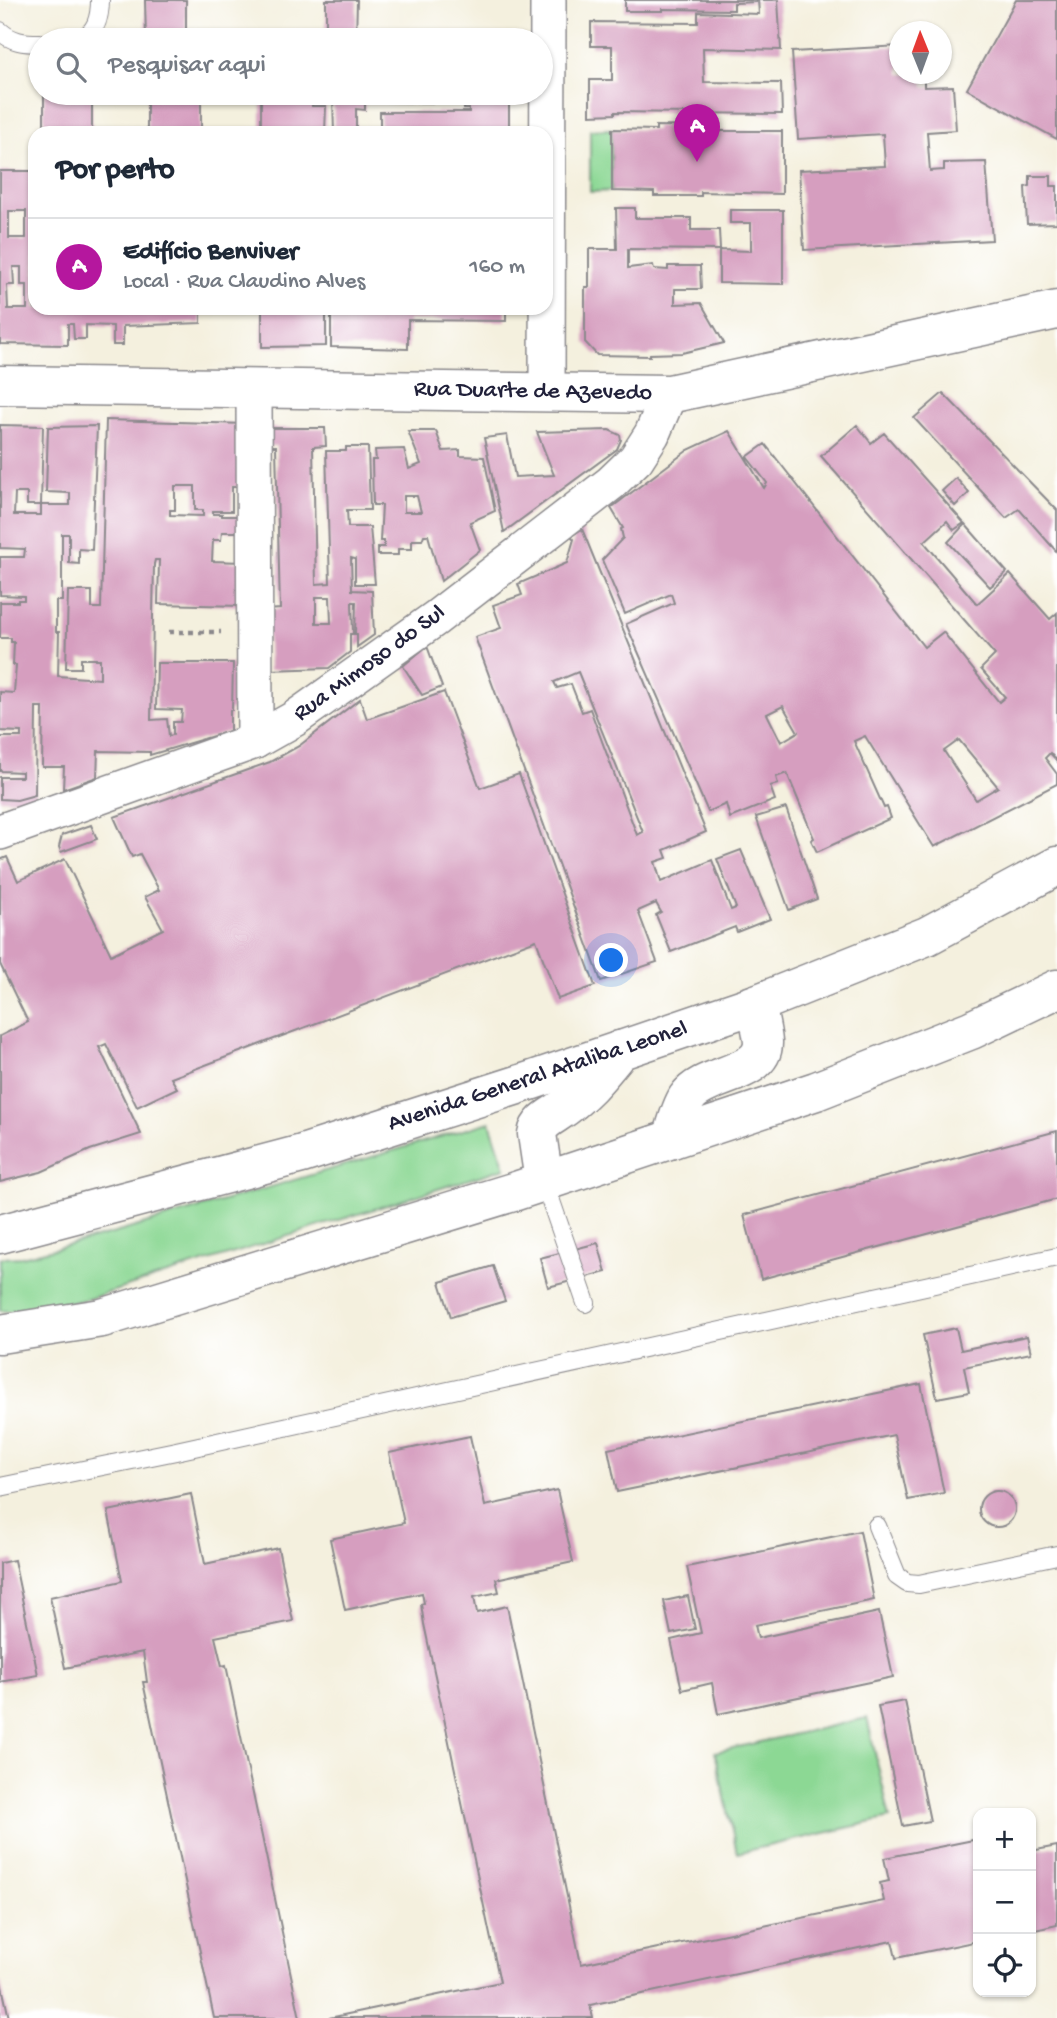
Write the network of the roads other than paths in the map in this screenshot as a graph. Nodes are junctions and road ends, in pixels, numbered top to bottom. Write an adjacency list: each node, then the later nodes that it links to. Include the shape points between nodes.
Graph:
1 (100, 0): 3 (lane)
2 (548, 0): 4 (street)
3 (95, 28)
4 (548, 28)
5 (0, 31): 6 (lane, via 8,39)
6 (28, 43)
7 (548, 105): 8 (street)
8 (548, 126)
9 (1057, 310): 14 (main road, Rua Duarte de Azevedo)
10 (547, 315): 13 (street)
11 (0, 385): 12 (main road, Rua Duarte de Azevedo)
12 (254, 388): 13 (main road, Rua Duarte de Azevedo); 15 (street)
13 (547, 393): 14 (main road, Rua Duarte de Azevedo)
14 (669, 394): 15 (street, Rua Mimoso do Sul, via 642,451 611,483 436,618 294,719)
15 (255, 741): 16 (street, Rua Mimoso do Sul)
16 (0, 832)
17 (1057, 866): 19 (main road, Avenida General Ataliba Leonel, via 927,936)
18 (1057, 989): 21 (main road, via 971,1030 816,1091)
19 (757, 1004): 20 (main road, Avenida General Ataliba Leonel); 21 (main road, via 762,1051 750,1065 693,1091)
20 (620, 1050): 22 (main road, via 590,1088 538,1128); 23 (main road, Avenida General Ataliba Leonel, via 302,1154)
21 (672, 1139): 22 (main road)
22 (544, 1181): 25 (lane); 26 (main road, via 102,1318)
23 (0, 1234)
24 (1057, 1257): 27 (lane)
25 (586, 1303)
26 (0, 1334)
27 (0, 1487)
28 (877, 1526): 29 (lane, via 897,1576 907,1583)
29 (1057, 1555)

